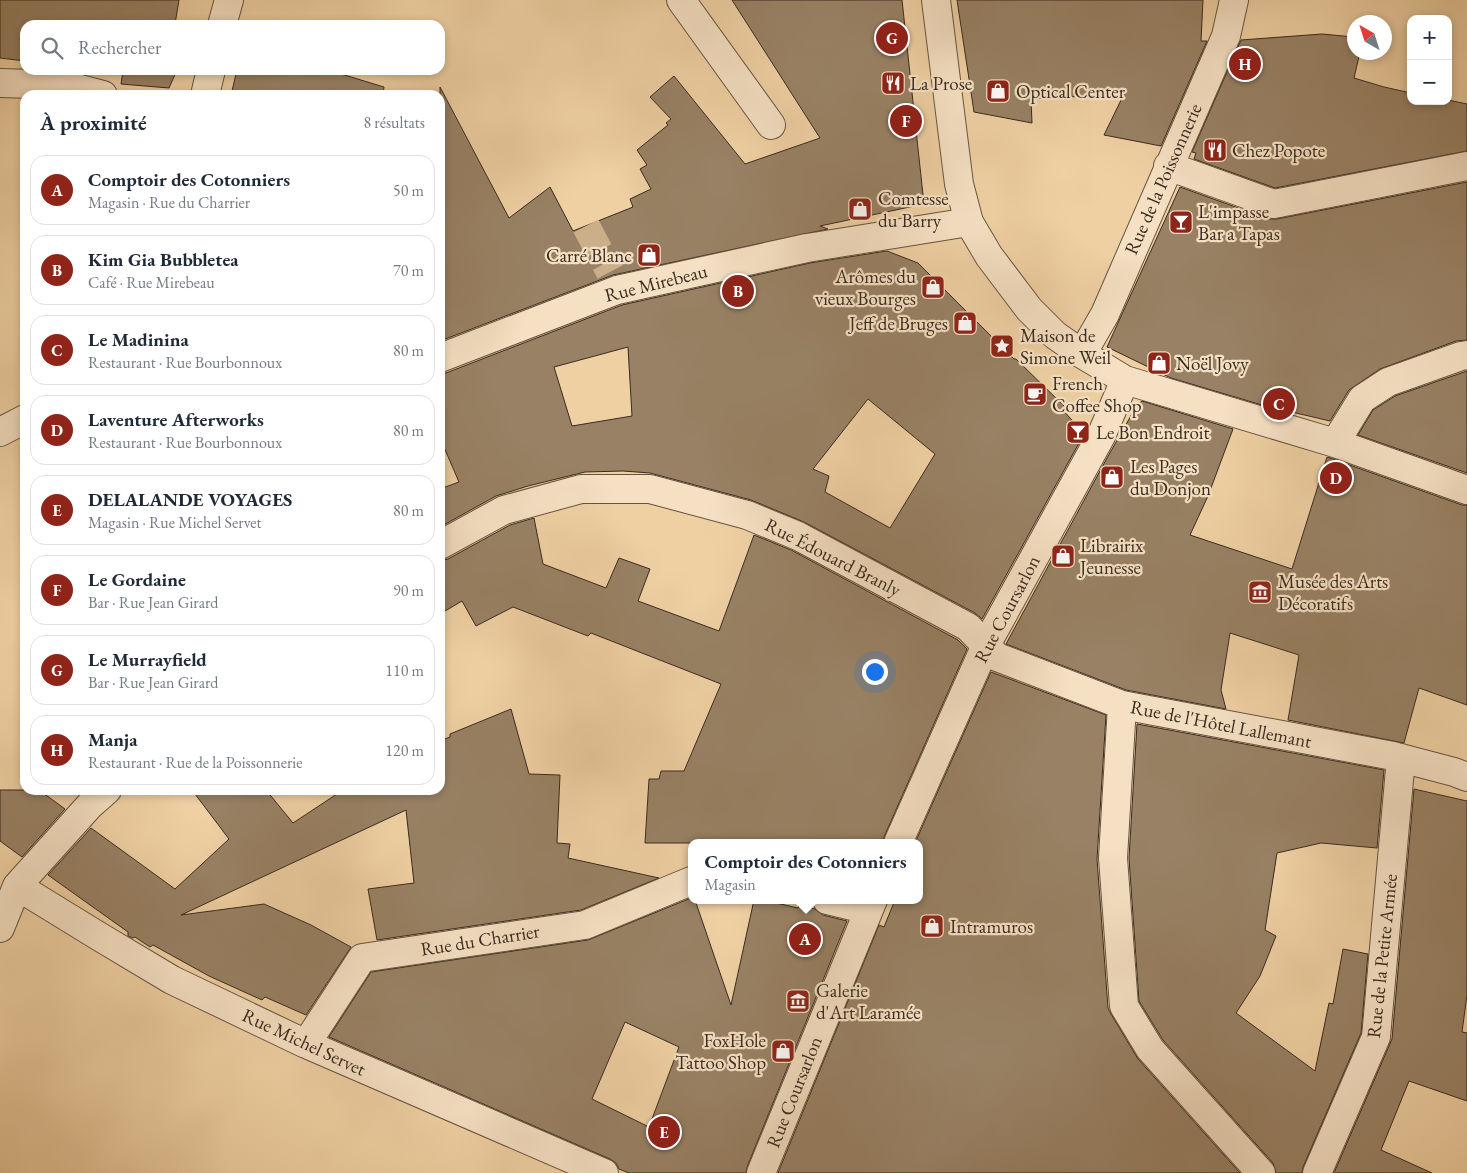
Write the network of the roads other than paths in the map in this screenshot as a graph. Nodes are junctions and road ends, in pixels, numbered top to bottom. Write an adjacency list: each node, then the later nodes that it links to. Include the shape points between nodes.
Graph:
1 (229, 0): 5 (street)
2 (681, 0): 10 (street)
3 (936, 0): 13 (street, via 959,184)
4 (1234, 0): 11 (street, Rue de la Poissonnerie, via 1226,36)
5 (223, 20)
6 (210, 75): 9 (street)
7 (0, 83): 8 (street, via 65,85)
8 (84, 90)
9 (206, 90)
10 (771, 126)
11 (1168, 166): 12 (street, via 1274,204); 14 (street, Rue de la Poissonnerie, via 1105,314)
12 (1467, 166)
13 (969, 222): 14 (street, via 989,256 1029,309 1055,336); 16 (street, Rue Mirebeau, via 613,281)
14 (1082, 354): 17 (street)
15 (1467, 355): 20 (street, via 1388,382 1362,399)
16 (445, 356)
17 (1125, 380): 20 (street); 23 (street, Rue Coursarlon, via 1101,436)
18 (20, 422): 19 (street)
19 (0, 432)
20 (1335, 443): 21 (street)
21 (1467, 490)
22 (445, 542): 23 (street, Rue Édouard Branly, via 504,510 581,489 650,489 748,515 798,536 968,628)
23 (986, 645): 24 (street, Rue de l'Hôtel Lallemant, via 996,657); 28 (street, Rue Coursarlon)
24 (1122, 705): 25 (street, Rue de l'Hôtel Lallemant); 36 (street, via 1113,858 1124,1006 1150,1049)
25 (1401, 758): 26 (street, Rue de l'Hôtel Lallemant); 37 (street, Rue de la Petite Armée, via 1376,1036)
26 (1467, 777)
27 (101, 795): 30 (street)
28 (900, 839)
29 (688, 882): 33 (street, Rue du Charrier, via 585,924 362,958)
30 (18, 886): 32 (street); 33 (street, Rue Michel Servet, via 172,980)
31 (871, 905): 35 (street, Rue Coursarlon)
32 (0, 928)
33 (306, 1044): 34 (street, Rue Michel Servet)
34 (604, 1173)
35 (761, 1173)
36 (1262, 1173)
37 (1317, 1173)

